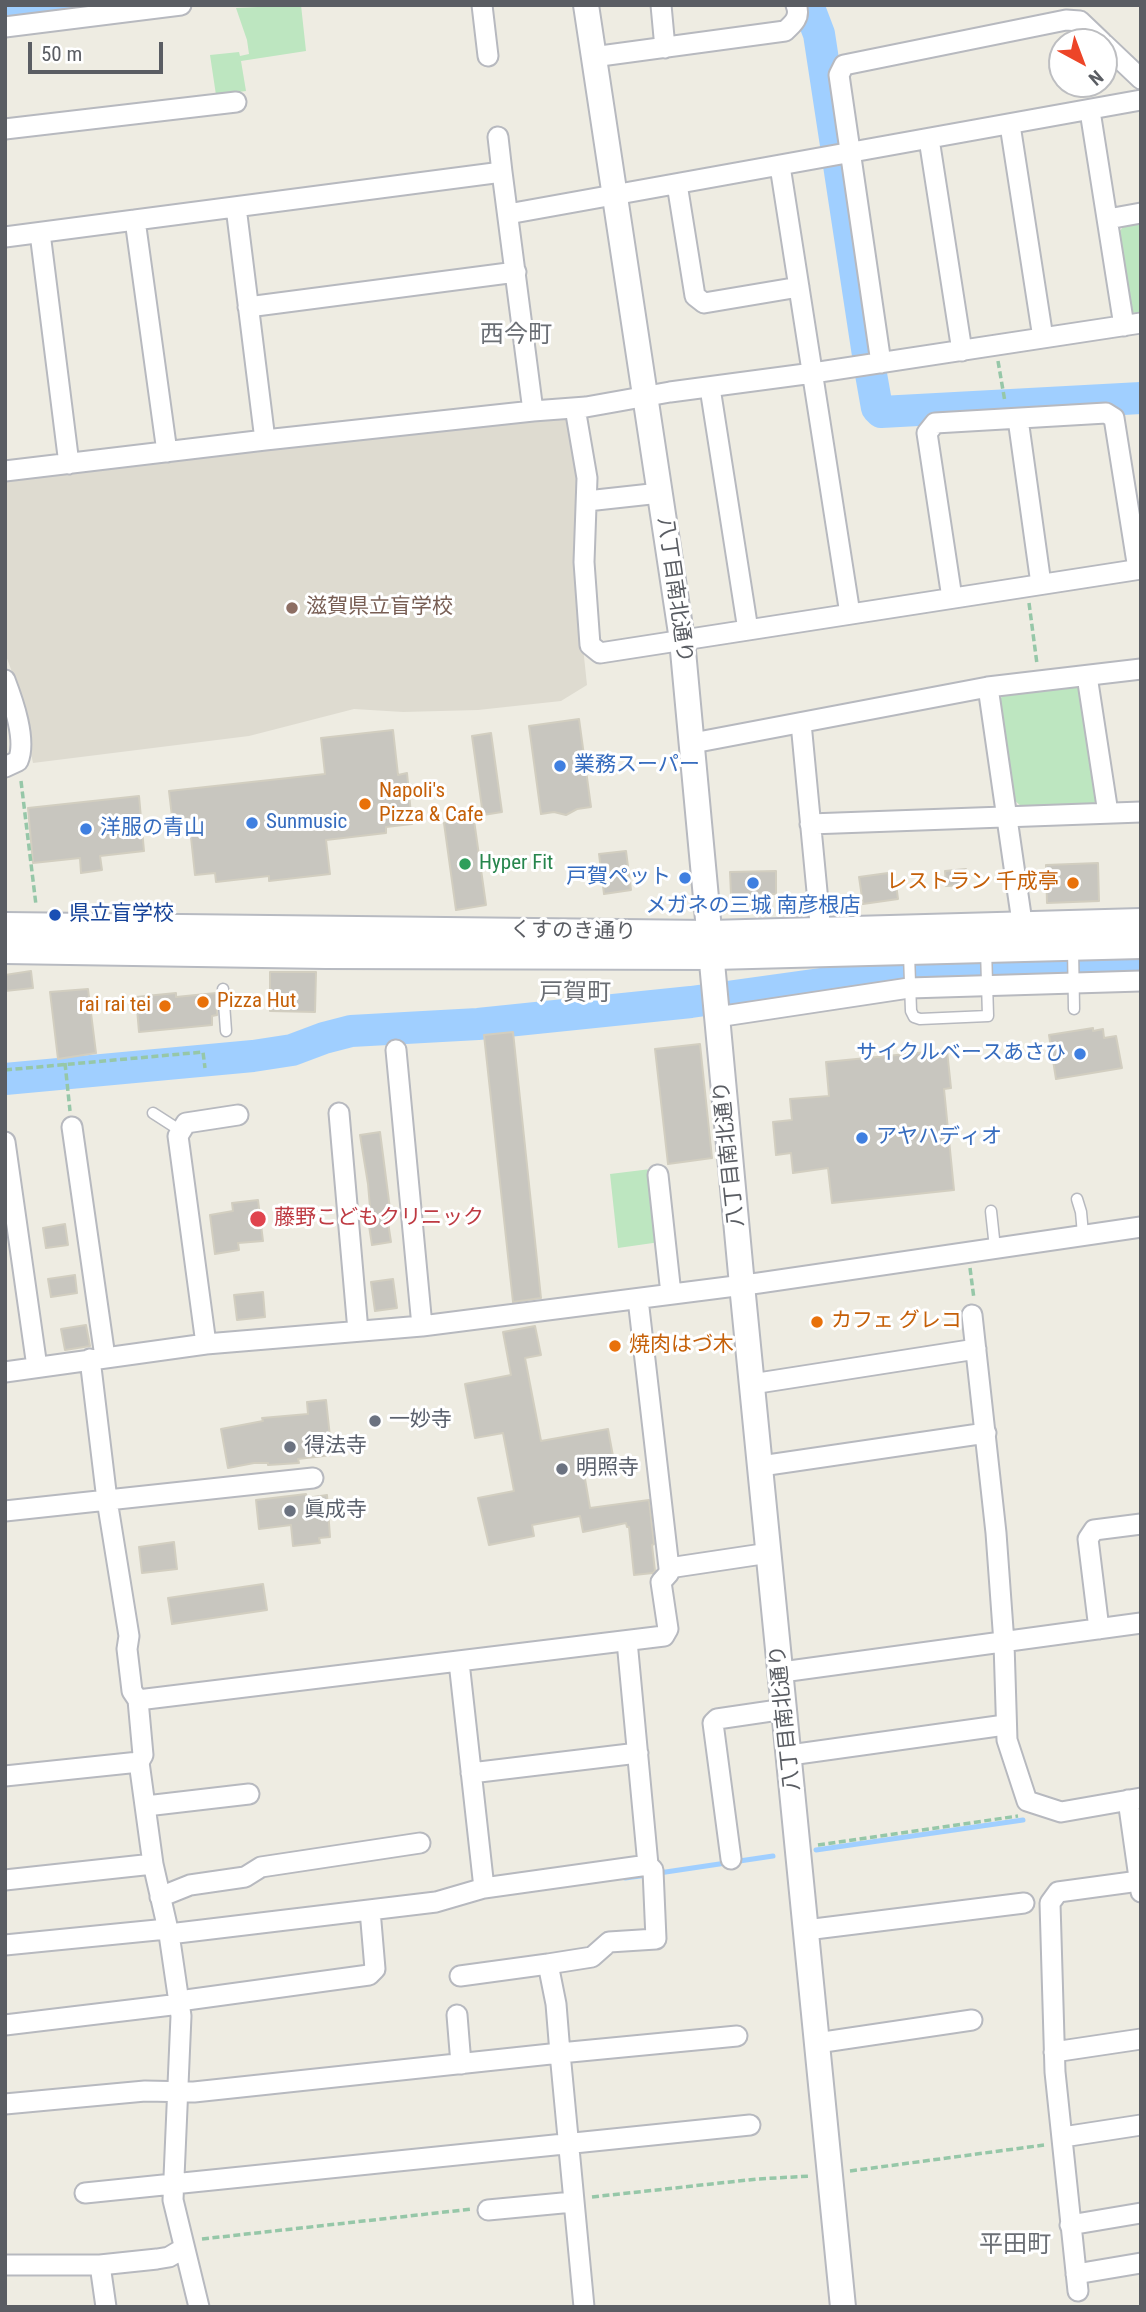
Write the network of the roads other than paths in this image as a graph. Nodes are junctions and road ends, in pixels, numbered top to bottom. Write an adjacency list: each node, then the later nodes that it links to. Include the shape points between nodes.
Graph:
1 (181, 5): 6 (street)
2 (482, 5): 9 (street)
3 (586, 5): 10 (street, 八丁目南北通り)
4 (661, 5): 8 (street)
5 (796, 5): 8 (street, via 796,21 785,32)
6 (5, 27)
7 (1087, 28): 20 (street, via 1066,20 844,65 839,75)
8 (665, 48): 10 (street)
9 (488, 56)
10 (593, 57): 24 (street, 八丁目南北通り)
11 (1118, 57): 12 (street)
12 (1141, 79)
13 (1141, 100): 15 (street)
14 (236, 102): 17 (street)
15 (1090, 111): 16 (street); 28 (street)
16 (1010, 125): 19 (street); 36 (street)
17 (5, 129)
18 (498, 136): 22 (street)
19 (929, 139): 20 (street); 37 (street)
20 (849, 153): 21 (street); 38 (street)
21 (780, 166): 23 (street); 33 (street)
22 (502, 172): 25 (street); 27 (street)
23 (677, 184): 24 (street); 33 (street, via 695,296 704,303)
24 (615, 194): 27 (street); 41 (street, 八丁目南北通り)
25 (236, 207): 29 (street); 34 (street)
26 (1141, 213): 28 (street)
27 (508, 214): 32 (street)
28 (1108, 219): 35 (street)
29 (135, 220): 30 (street); 46 (street)
30 (40, 233): 31 (street); 47 (street)
31 (5, 237)
32 (516, 272): 34 (street); 43 (street)
33 (799, 287): 39 (street)
34 (248, 307): 45 (street)
35 (1132, 324): 36 (street)
36 (1043, 338): 37 (street)
37 (962, 351): 38 (street)
38 (881, 363): 39 (street)
39 (813, 373): 40 (street); 54 (street)
40 (710, 388): 41 (street); 55 (street)
41 (645, 398): 42 (street); 49 (street, 八丁目南北通り)
42 (575, 408): 43 (street); 50 (street, via 586,463)
43 (533, 411): 45 (street)
44 (1018, 419): 51 (street, via 1106,413 1114,418); 52 (street); 53 (street, via 935,423 926,433)
45 (265, 440): 46 (street)
46 (167, 452): 47 (street)
47 (69, 464): 48 (street)
48 (5, 471)
49 (660, 494): 50 (street); 56 (street, 八丁目南北通り)
50 (587, 501): 56 (street, via 584,562 590,645 600,653)
51 (1140, 569): 52 (street)
52 (1034, 585): 53 (street)
53 (952, 598): 54 (street)
54 (850, 614): 55 (street)
55 (748, 630): 56 (street)
56 (682, 640): 62 (street, 八丁目南北通り)
57 (1141, 669): 58 (street)
58 (1087, 676): 60 (street); 65 (street)
59 (6, 683): 63 (street, via 22,753 18,761)
60 (988, 687): 61 (street); 66 (street)
61 (801, 723): 62 (street); 67 (street)
62 (693, 743): 72 (street, 八丁目南北通り)
63 (5, 767)
64 (1141, 812): 65 (street)
65 (1108, 813): 66 (street)
66 (1007, 817): 67 (street); 70 (street)
67 (810, 824): 71 (street)
68 (1141, 922): 70 (main road, くすのき通り)
69 (5, 926): 72 (main road, くすのき通り)
70 (1024, 936): 71 (main road, くすのき通り); 75 (main road, くすのき通り); 76 (main road, くすのき通り)
71 (822, 942): 72 (main road, くすのき通り); 77 (main road, くすのき通り)
72 (711, 945): 74 (main road, くすのき通り, via 326,962 112,959); 83 (street, 八丁目南北通り)
73 (1141, 945): 75 (main road, くすのき通り)
74 (5, 950)
75 (1073, 954): 78 (lane)
76 (986, 956): 77 (main road, くすのき通り); 80 (lane)
77 (909, 960): 81 (lane)
78 (1074, 980): 79 (street); 80 (street); 84 (lane)
79 (1141, 981)
80 (986, 983): 81 (street); 81 (lane, via 988,1016 920,1019 911,1011)
81 (909, 984): 83 (street)
82 (223, 989): 85 (lane)
83 (716, 1005): 99 (street, 八丁目南北通り)
84 (1074, 1009)
85 (226, 1031)
86 (396, 1050): 103 (street)
87 (153, 1113): 91 (lane)
88 (340, 1113): 104 (street)
89 (238, 1115): 91 (street, via 186,1123)
90 (72, 1127): 107 (street)
91 (181, 1131): 105 (street, via 178,1136)
92 (5, 1142): 108 (street)
93 (658, 1175): 100 (street)
94 (1077, 1199): 97 (lane)
95 (990, 1211): 98 (lane)
96 (1141, 1227): 97 (street)
97 (1083, 1234): 98 (street)
98 (995, 1248): 99 (street)
99 (743, 1285): 100 (street); 110 (street, 八丁目南北通り)
100 (671, 1294): 101 (street)
101 (638, 1299): 103 (street); 118 (street)
102 (972, 1315): 106 (street)
103 (422, 1326): 104 (street)
104 (358, 1331): 105 (street, via 310,1331)
105 (206, 1344): 107 (street)
106 (976, 1349): 110 (street); 111 (street)
107 (97, 1358): 108 (street); 114 (street)
108 (37, 1367): 109 (street)
109 (5, 1372)
110 (752, 1384): 112 (street, 八丁目南北通り)
111 (986, 1433): 112 (street); 122 (street)
112 (761, 1466): 117 (street, 八丁目南北通り)
113 (313, 1478): 114 (street)
114 (107, 1500): 115 (street); 125 (street, via 129,1636 132,1691)
115 (5, 1511)
116 (1141, 1524): 120 (street, via 1094,1531 1088,1539)
117 (769, 1553): 118 (street); 124 (street, 八丁目南北通り)
118 (669, 1568): 121 (street, via 662,1582 668,1629 664,1636)
119 (1141, 1623): 120 (street)
120 (1099, 1629): 122 (street)
121 (626, 1641): 123 (street); 128 (street)
122 (1004, 1643): 124 (street); 127 (street)
123 (459, 1662): 125 (street); 131 (street)
124 (782, 1672): 126 (street, 八丁目南北通り)
125 (138, 1700): 130 (street, via 143,1755)
126 (785, 1709): 129 (street, 八丁目南北通り); 137 (street, via 713,1723)
127 (1005, 1725): 129 (street); 134 (street, via 1027,1801 1061,1812)
128 (638, 1753): 131 (street); 139 (street)
129 (790, 1755): 146 (street, 八丁目南北通り)
130 (139, 1762): 132 (street); 135 (street)
131 (471, 1773): 142 (street)
132 (5, 1776)
133 (248, 1794): 135 (street)
134 (1134, 1799): 141 (street)
135 (146, 1806): 138 (street)
136 (420, 1843): 143 (street, via 261,1867 245,1877 190,1885)
137 (731, 1859)
138 (153, 1864): 140 (street); 143 (street)
139 (648, 1865): 142 (street); 149 (street, via 653,1870 656,1939 609,1942 592,1958)
140 (5, 1880)
141 (1140, 1887): 158 (street, via 1058,1892 1050,1903)
142 (484, 1888): 145 (street, via 436,1902)
143 (160, 1897): 147 (street)
144 (1024, 1903): 146 (street)
145 (370, 1910): 147 (street); 151 (street, via 376,1969 369,1975)
146 (806, 1930): 157 (street, 八丁目南北通り)
147 (168, 1932): 148 (street); 151 (street)
148 (5, 1945)
149 (548, 1964): 150 (street); 159 (street)
150 (460, 1976)
151 (180, 2003): 154 (street); 161 (street)
152 (457, 2015): 160 (street)
153 (972, 2020): 157 (street)
154 (5, 2025)
155 (737, 2036): 159 (street)
156 (1141, 2039): 158 (street)
157 (817, 2043): 180 (street, 八丁目南北通り)
158 (1054, 2052): 165 (street)
159 (560, 2053): 160 (street); 166 (street)
160 (461, 2064): 161 (street)
161 (179, 2092): 162 (street); 167 (street)
162 (5, 2104)
163 (750, 2125): 166 (street)
164 (1141, 2125): 165 (street)
165 (1063, 2137): 172 (street)
166 (568, 2143): 167 (street); 169 (street)
167 (173, 2185): 168 (street); 173 (street)
168 (86, 2193)
169 (573, 2202): 170 (street); 179 (street)
170 (488, 2210)
171 (1141, 2213): 172 (street)
172 (1070, 2225): 174 (street, via 1077,2283)
173 (183, 2245): 176 (street, via 169,2257); 178 (street)
174 (1141, 2263)
175 (5, 2265): 176 (street)
176 (100, 2265): 177 (street)
177 (106, 2307)
178 (199, 2307)
179 (584, 2307)
180 (843, 2307)

